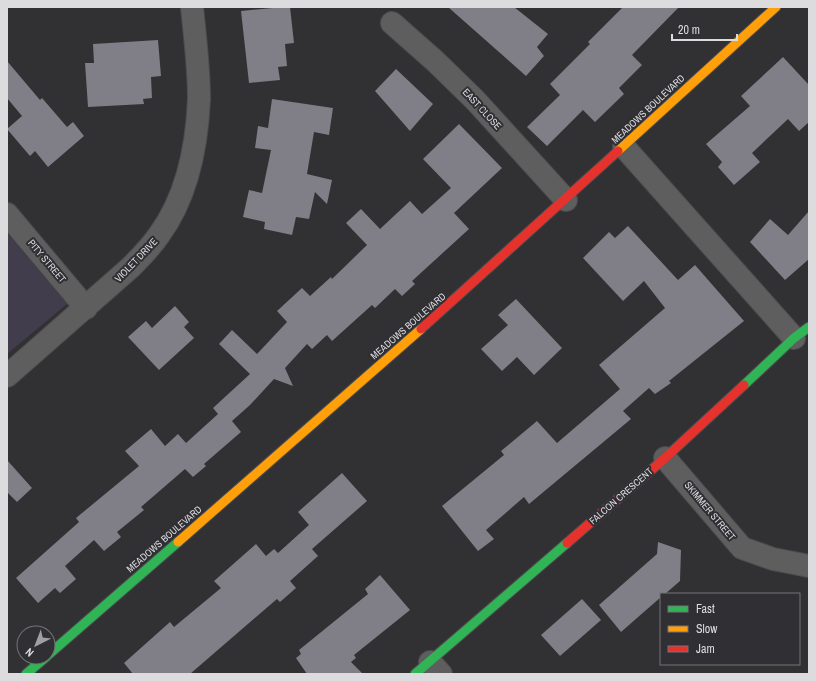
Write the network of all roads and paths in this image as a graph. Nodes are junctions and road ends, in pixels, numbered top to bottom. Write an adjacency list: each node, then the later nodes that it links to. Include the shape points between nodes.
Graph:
1 (192, 7): 7 (street, VIOLET DRIVE, via 199,98 195,139 185,182 170,219 160,235 131,267)
2 (776, 7): 4 (street, MEADOWS BOULEVARD)
3 (392, 23): 5 (street, EAST CLOSE, via 475,100)
4 (624, 147): 5 (street, MEADOWS BOULEVARD); 8 (street)
5 (566, 200): 12 (street, MEADOWS BOULEVARD)
6 (7, 214): 7 (street, PITY STREET)
7 (86, 308): 9 (street, VIOLET DRIVE)
8 (801, 332): 10 (street, FALCON CRESCENT)
9 (7, 376)
10 (665, 458): 11 (street, SKIMMER STREET, via 742,548 773,559); 14 (street, FALCON CRESCENT)
11 (809, 566)
12 (56, 648)
13 (37, 665): 15 (street)
14 (429, 670)
15 (26, 674)

